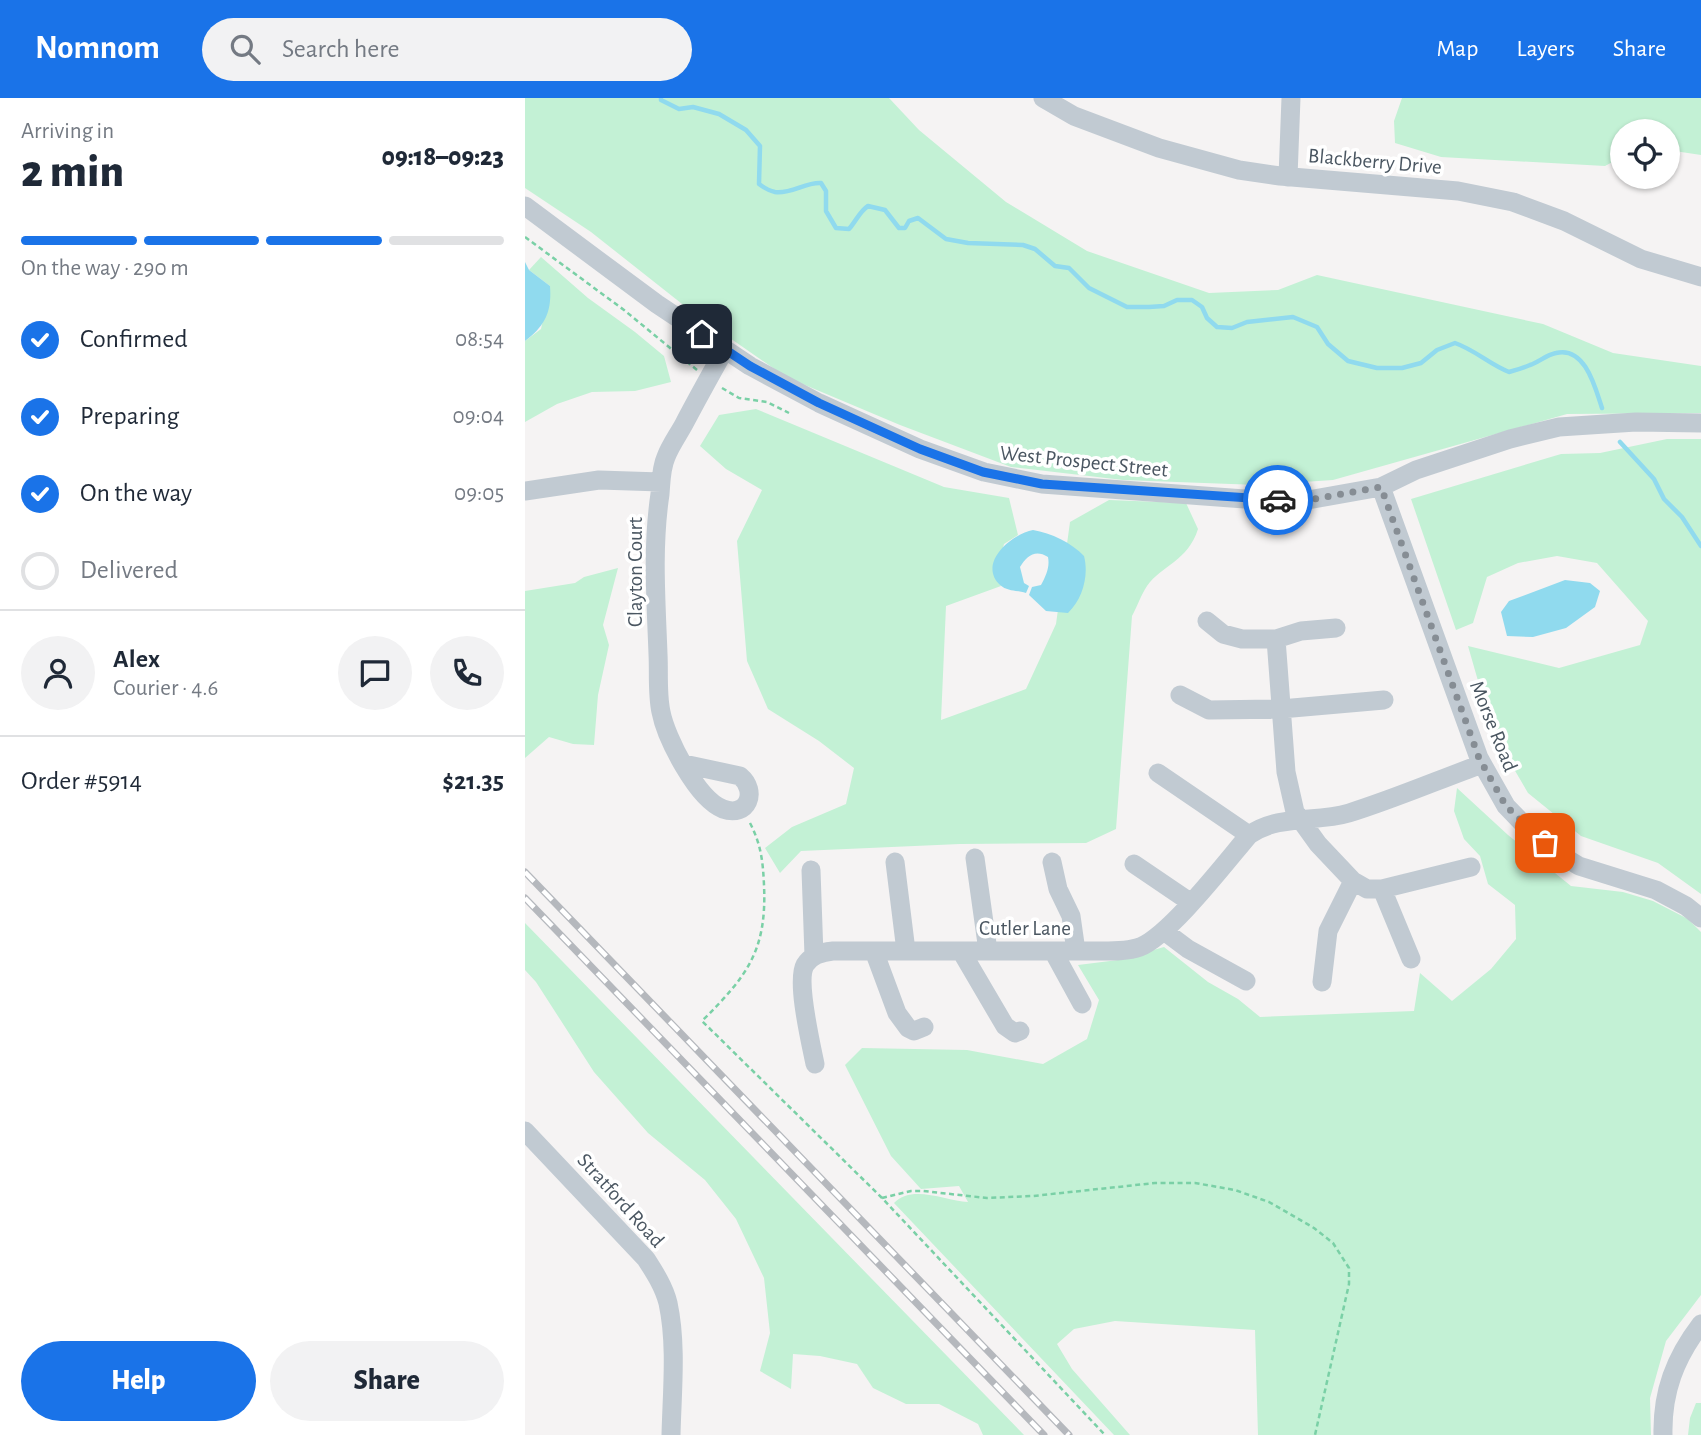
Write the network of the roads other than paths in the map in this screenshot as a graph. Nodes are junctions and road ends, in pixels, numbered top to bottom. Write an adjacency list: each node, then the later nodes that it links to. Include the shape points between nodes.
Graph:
1 (1043, 98): 3 (street, Blackberry Drive, via 1074,116 1159,148 1240,170)
2 (1291, 98): 3 (street)
3 (1288, 177): 5 (street, Blackberry Drive, via 1458,191 1513,202 1641,259)
4 (525, 206): 6 (street, West Prospect Street)
5 (1701, 277)
6 (725, 349): 8 (street, Clayton Court, via 665,458); 9 (street, West Prospect Street, via 819,403 983,472 1042,484 1258,500 1308,500)
7 (1701, 423): 9 (street, West Prospect Street, via 1559,427 1428,466)
8 (661, 482): 10 (street, via 599,480); 17 (street, Clayton Court, via 654,539 661,712)
9 (1381, 487): 18 (street, Morse Road)
10 (525, 491)
11 (1207, 621): 13 (street, via 1223,634 1242,639)
12 (1336, 628): 13 (street)
13 (1276, 639): 16 (street)
14 (1180, 695): 16 (street, via 1209,710)
15 (1384, 700): 16 (street)
16 (1281, 709): 20 (street, via 1291,803)
17 (684, 764): 17 (street, Clayton Court, via 716,805 732,811 748,803 746,781 740,775)
18 (1482, 764): 20 (street, Cutler Lane, via 1349,813); 31 (street, Morse Road, via 1506,806 1556,852 1596,872 1656,890)
19 (1158, 773): 21 (street)
20 (1299, 820): 21 (street, Cutler Lane, via 1267,824); 28 (street)
21 (1249, 835): 30 (street, Cutler Lane)
22 (975, 858): 36 (street)
23 (895, 862): 34 (street)
24 (1052, 862): 38 (street, via 1058,889 1072,916)
25 (1134, 864): 30 (street)
26 (1471, 867): 29 (street)
27 (811, 870): 39 (street)
28 (1353, 881): 29 (street, via 1367,889); 42 (street, via 1328,931)
29 (1382, 889): 40 (street)
30 (1190, 902): 32 (street, Cutler Lane)
31 (1701, 918)
32 (1164, 931): 38 (street, Cutler Lane, via 1127,950); 41 (street)
33 (874, 951): 34 (street, Cutler Lane); 39 (street, Cutler Lane, via 833,950); 44 (street, via 902,1022 914,1031)
34 (906, 951): 35 (street, Cutler Lane)
35 (961, 951): 36 (street, Cutler Lane); 45 (street, via 1005,1026)
36 (988, 951): 37 (street, Cutler Lane)
37 (1053, 951): 38 (street, Cutler Lane); 43 (street)
38 (1076, 951)
39 (814, 956): 46 (street, via 803,968 802,983)
40 (1411, 959)
41 (1246, 981)
42 (1322, 982)
43 (1082, 1004)
44 (924, 1027)
45 (1020, 1031)
46 (815, 1064)
47 (525, 1131): 49 (street, Stratford Road, via 646,1259 659,1280 672,1330)
48 (1701, 1324): 50 (street, via 1672,1370)
49 (671, 1435)
50 (1663, 1435)

